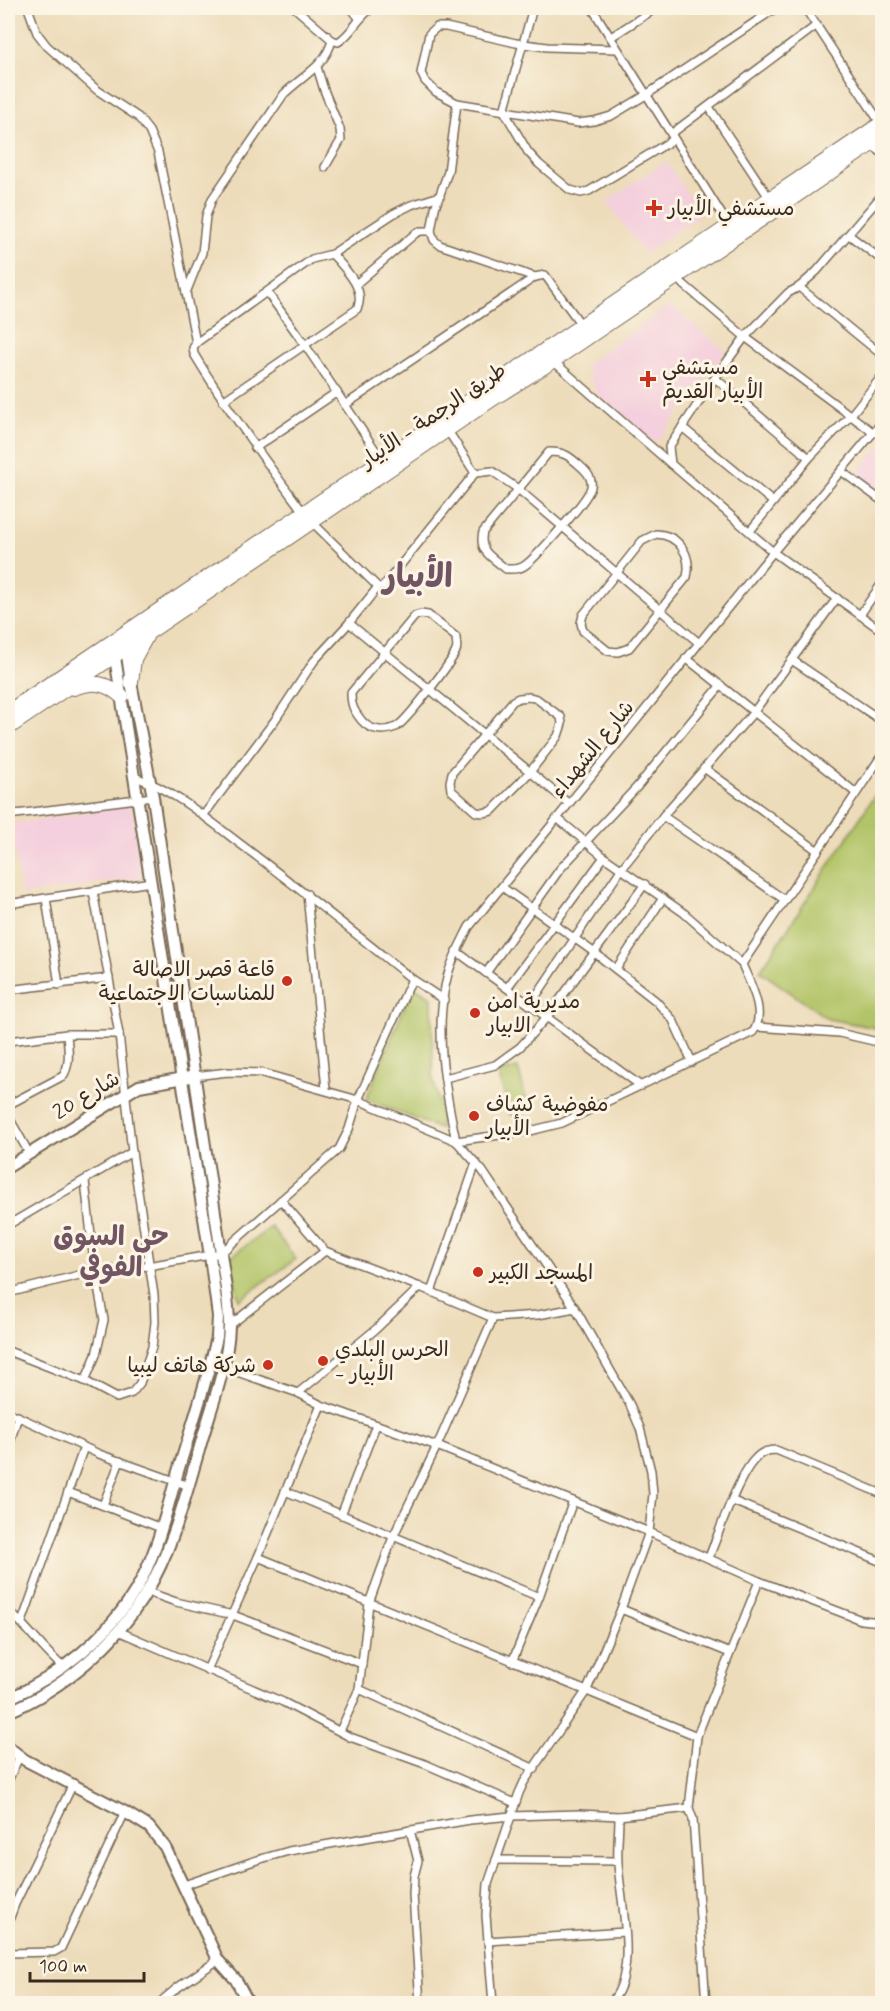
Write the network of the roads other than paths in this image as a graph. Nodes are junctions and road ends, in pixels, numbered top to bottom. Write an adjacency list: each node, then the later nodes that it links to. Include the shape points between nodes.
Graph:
1 (28, 8): 37 (street, via 37,33 47,46 97,90 138,117 149,131 160,160)
2 (295, 8): 13 (street)
3 (351, 8): 10 (street)
4 (372, 8): 10 (street)
5 (533, 8): 14 (street)
6 (591, 8): 12 (street)
7 (656, 8): 12 (street)
8 (776, 8): 17 (street)
9 (805, 8): 11 (street)
10 (359, 18): 13 (street, via 344,39)
11 (817, 26): 19 (street); 21 (street)
12 (611, 37): 15 (street)
13 (332, 40): 16 (street, via 329,52)
14 (523, 44): 15 (street); 18 (street, via 446,27 437,27 429,34 421,73 435,92); 20 (street)
15 (617, 49): 17 (street)
16 (317, 67): 23 (street, via 341,140); 37 (street, via 284,94 212,199 202,253)
17 (646, 95): 20 (street, via 611,116 578,123); 22 (street)
18 (457, 102): 20 (street); 25 (street, via 448,172)
19 (709, 106): 22 (street); 26 (street)
20 (504, 111): 22 (street, via 528,152 576,193 589,191)
21 (880, 135): 26 (highway, طريق الرجمة - الأبيار); 32 (highway, طريق الرجمة - الأبيار)
22 (672, 137): 27 (street)
23 (325, 167)
24 (882, 195): 29 (street)
25 (440, 196): 28 (street); 30 (street, via 393,214)
26 (770, 199): 27 (highway, طريق الرجمة - الأبيار)
27 (729, 226): 32 (highway, طريق الرجمة - الأبيار)
28 (432, 231): 33 (street, via 440,245); 34 (street, via 416,233)
29 (849, 235): 31 (street); 35 (street)
30 (332, 254): 34 (street); 36 (street, via 312,259)
31 (882, 260)
32 (670, 272): 38 (highway, طريق الرجمة - الأبيار); 39 (street)
33 (535, 277): 38 (street, via 547,277); 48 (street)
34 (356, 284): 41 (street, via 360,297 357,309)
35 (800, 287): 39 (street, via 788,293); 42 (street)
36 (267, 292): 40 (street); 41 (street)
37 (185, 295): 40 (street)
38 (585, 331): 43 (highway, طريق الرجمة - الأبيار); 56 (highway, طريق الرجمة - الأبيار)
39 (745, 337): 45 (street); 49 (street)
40 (196, 343): 47 (street, via 194,354)
41 (306, 345): 46 (street); 47 (street)
42 (882, 355)
43 (553, 362): 52 (highway, طريق الرجمة - الأبيار); 57 (street)
44 (882, 376): 49 (street)
45 (715, 378): 51 (street); 55 (street)
46 (336, 392): 48 (street); 54 (street)
47 (223, 401): 54 (street)
48 (345, 405): 56 (street)
49 (851, 414): 53 (street); 55 (street)
50 (882, 422): 53 (street, شارع الشهداء)
51 (682, 427): 57 (street, via 669,447); 62 (street)
52 (448, 431): 59 (street); 63 (highway, طريق الرجمة - الأبيار)
53 (873, 433): 58 (street, شارع الشهداء)
54 (255, 448): 63 (street)
55 (809, 458): 62 (street)
56 (382, 460): 63 (highway, طريق الرجمة - الأبيار)
57 (671, 464): 65 (street)
58 (841, 471): 61 (street); 66 (street, شارع الشهداء)
59 (475, 473): 60 (street, via 492,471); 69 (street, via 386,585)
60 (518, 489): 64 (street); 64 (street, via 549,452 567,454 587,471 591,482 588,495); 64 (street, via 483,532 481,541 482,549 506,570 525,566)
61 (882, 501)
62 (773, 502): 65 (street)
63 (309, 518): 69 (street); 74 (highway, طريق الرجمة - الأبيار); 77 (highway, طريق الرجمة - الأبيار)
64 (562, 527): 67 (street)
65 (750, 531): 66 (street)
66 (773, 552): 70 (street); 76 (street, شارع الشهداء)
67 (616, 573): 71 (street); 71 (street, via 642,541 656,534 670,537 687,552 689,567 687,577); 71 (street, via 583,615 583,631 608,651 618,652 629,648)
68 (882, 583): 72 (street)
69 (378, 588): 73 (street)
70 (837, 598): 72 (street); 80 (street)
71 (660, 610): 76 (street)
72 (860, 615): 75 (street)
73 (349, 623): 78 (street); 101 (street, via 314,661)
74 (154, 630): 77 (highway, طريق الرجمة - الأبيار); 81 (highway, via 134,659)
75 (882, 631)
76 (699, 643): 79 (street, شارع الشهداء)
77 (119, 645): 81 (street); 84 (highway, طريق الرجمة - الأبيار); 85 (street); 86 (highway, طريق الرجمة - الأبيار)
78 (386, 653): 83 (street); 83 (street, via 415,616 421,614 428,615 456,638 456,651); 83 (street, via 351,693 352,710 367,726 380,730 399,725)
79 (686, 658): 82 (street); 99 (street, شارع الشهداء)
80 (792, 660): 87 (street); 88 (street)
81 (131, 682): 95 (street)
82 (721, 685): 87 (street); 104 (street, via 637,787)
83 (429, 689): 90 (street)
84 (60, 693): 85 (highway, via 94,683 108,686); 89 (highway, طريق الرجمة - الأبيار)
85 (122, 697): 94 (street)
86 (8, 712)
87 (753, 713): 92 (street); 96 (street)
88 (882, 722)
89 (8, 728)
90 (485, 735): 93 (street); 93 (street, via 519,698 537,699 561,717 561,730); 93 (street, via 452,773 450,782 451,790 476,812 492,812)
91 (882, 754): 96 (street)
92 (704, 768): 102 (street); 105 (street)
93 (530, 772): 99 (street)
94 (135, 777): 95 (street); 98 (street)
95 (151, 782): 97 (street); 101 (street)
96 (856, 793): 105 (street)
97 (153, 797): 98 (street); 139 (street)
98 (139, 800): 100 (street); 108 (street)
99 (568, 803): 103 (street, شارع الشهداء)
100 (8, 815)
101 (203, 816): 112 (street)
102 (663, 816): 107 (street); 115 (street)
103 (557, 818): 104 (street); 110 (street, شارع الشهداء)
104 (585, 842): 106 (street); 117 (street)
105 (818, 851): 115 (street)
106 (604, 857): 107 (street); 118 (street)
107 (622, 868): 109 (street); 119 (street)
108 (151, 882): 111 (street); 139 (street)
109 (645, 884): 114 (street); 121 (street)
110 (502, 887): 117 (street); 120 (street, شارع الشهداء, via 469,927)
111 (93, 891): 113 (street); 125 (street)
112 (307, 894): 126 (street); 142 (street)
113 (46, 898): 116 (street); 127 (street)
114 (663, 898): 122 (street); 123 (street)
115 (786, 900): 122 (street)
116 (8, 904)
117 (532, 909): 118 (street); 124 (street)
118 (553, 924): 119 (street); 128 (street)
119 (576, 938): 121 (street); 131 (street)
120 (456, 951): 124 (street); 130 (street, شارع الشهداء)
121 (595, 953): 123 (street); 132 (street)
122 (742, 964): 133 (street, via 758,1006)
123 (616, 969): 138 (street, via 656,1001 672,1020)
124 (486, 973): 128 (street)
125 (109, 978): 127 (street); 135 (street)
126 (412, 979): 130 (street); 144 (street)
127 (59, 985): 129 (street)
128 (507, 988): 131 (street)
129 (8, 990)
130 (444, 1000): 140 (street, شارع الشهداء, via 440,1023)
131 (530, 1005): 132 (street)
132 (547, 1017): 140 (street, via 520,1047 495,1065); 141 (street)
133 (757, 1027): 137 (street, via 838,1033); 138 (street)
134 (67, 1034): 135 (street); 136 (street); 145 (street, via 67,1070 63,1076)
135 (119, 1034): 143 (street)
136 (8, 1041)
137 (882, 1043)
138 (692, 1062): 141 (street)
139 (188, 1077): 142 (street, via 262,1073); 143 (street, شارع 20, via 150,1083); 156 (street)
140 (445, 1078): 147 (street, شارع الشهداء)
141 (641, 1086): 147 (street, via 562,1123)
142 (326, 1089): 144 (street)
143 (127, 1092): 148 (street); 149 (street, شارع 20)
144 (358, 1100): 147 (street); 153 (street, via 339,1149)
145 (8, 1105)
146 (8, 1116): 149 (street)
147 (456, 1141): 150 (street)
148 (132, 1152): 152 (street); 157 (street)
149 (29, 1153): 151 (street, شارع 20)
150 (476, 1163): 160 (street); 162 (street)
151 (8, 1167)
152 (85, 1181): 154 (street); 158 (street)
153 (281, 1200): 155 (street); 156 (street)
154 (8, 1224)
155 (325, 1251): 159 (street); 164 (street)
156 (215, 1254): 157 (street); 164 (street); 166 (street, via 218,1316)
157 (148, 1266): 158 (street); 168 (street, via 155,1322 152,1347 140,1383 132,1393 117,1398)
158 (95, 1271): 161 (street); 168 (street, via 104,1320)
159 (420, 1287): 160 (street); 169 (street)
160 (431, 1292): 163 (street)
161 (8, 1293)
162 (575, 1308): 163 (street); 188 (street, via 640,1428 653,1494)
163 (493, 1318): 174 (street)
164 (229, 1326): 167 (street)
165 (8, 1351): 168 (street)
166 (211, 1362): 167 (street); 178 (street)
167 (222, 1366): 169 (street); 179 (street)
168 (86, 1381)
169 (298, 1393): 170 (street)
170 (321, 1406): 173 (street); 180 (street)
171 (8, 1412): 172 (street)
172 (18, 1416): 175 (street); 176 (street)
173 (376, 1425): 174 (street); 186 (street)
174 (437, 1446): 184 (street); 189 (street)
175 (84, 1447): 177 (street); 181 (street)
176 (8, 1449)
177 (120, 1461): 178 (street); 185 (street)
178 (175, 1482): 179 (street); 187 (street)
179 (189, 1486): 194 (street, via 171,1540)
180 (285, 1491): 186 (street); 190 (street)
181 (68, 1492): 185 (street); 200 (street)
182 (882, 1494): 183 (street, via 776,1450 767,1450 746,1470)
183 (733, 1501): 191 (street); 192 (street)
184 (573, 1502): 188 (street); 195 (street)
185 (103, 1505): 187 (street)
186 (341, 1515): 189 (street)
187 (161, 1528): 194 (street)
188 (649, 1532): 191 (street); 197 (street)
189 (393, 1537): 195 (street); 196 (street)
190 (258, 1557): 196 (street); 199 (street)
191 (709, 1557): 193 (street)
192 (882, 1562)
193 (759, 1581): 201 (street, via 861,1620); 203 (street)
194 (142, 1589): 199 (street, via 176,1602); 202 (street); 206 (street)
195 (539, 1597): 204 (street)
196 (369, 1603): 204 (street); 205 (street)
197 (621, 1609): 203 (street); 209 (street)
198 (8, 1610): 200 (street)
199 (233, 1615): 205 (street); 207 (street)
200 (22, 1622): 206 (street)
201 (882, 1622)
202 (118, 1631): 206 (street, via 87,1662); 207 (street)
203 (730, 1653): 213 (street)
204 (512, 1662): 209 (street)
205 (362, 1664): 208 (street)
206 (67, 1670): 210 (street); 211 (street, via 37,1697)
207 (207, 1671): 212 (street)
208 (359, 1689): 212 (street); 216 (street)
209 (587, 1690): 213 (street); 216 (street)
210 (8, 1699)
211 (8, 1712)
212 (340, 1731): 219 (street)
213 (697, 1736): 220 (street)
214 (8, 1747): 215 (street)
215 (17, 1758): 217 (street); 218 (street)
216 (535, 1769): 219 (street, via 524,1782)
217 (8, 1781)
218 (73, 1784): 221 (street); 228 (street)
219 (516, 1803): 222 (street)
220 (689, 1808): 223 (street); 238 (street, via 693,1819)
221 (125, 1812): 227 (street, via 149,1827 165,1847); 231 (street, via 61,1948 54,1952)
222 (511, 1816): 223 (street); 224 (street); 225 (street)
223 (619, 1816): 226 (street)
224 (410, 1830): 227 (street, via 289,1851); 235 (street, via 418,1861 413,1894)
225 (496, 1860): 226 (street); 230 (street, via 488,1884)
226 (617, 1861): 229 (street)
227 (184, 1885): 232 (street)
228 (8, 1923)
229 (625, 1932): 230 (street); 237 (street, via 624,1981)
230 (488, 1941): 236 (street)
231 (8, 1953)
232 (218, 1960): 233 (street); 234 (street, via 236,1980)
233 (158, 2004)
234 (249, 2004)
235 (420, 2004)
236 (493, 2004)
237 (609, 2004)
238 (706, 2004)

